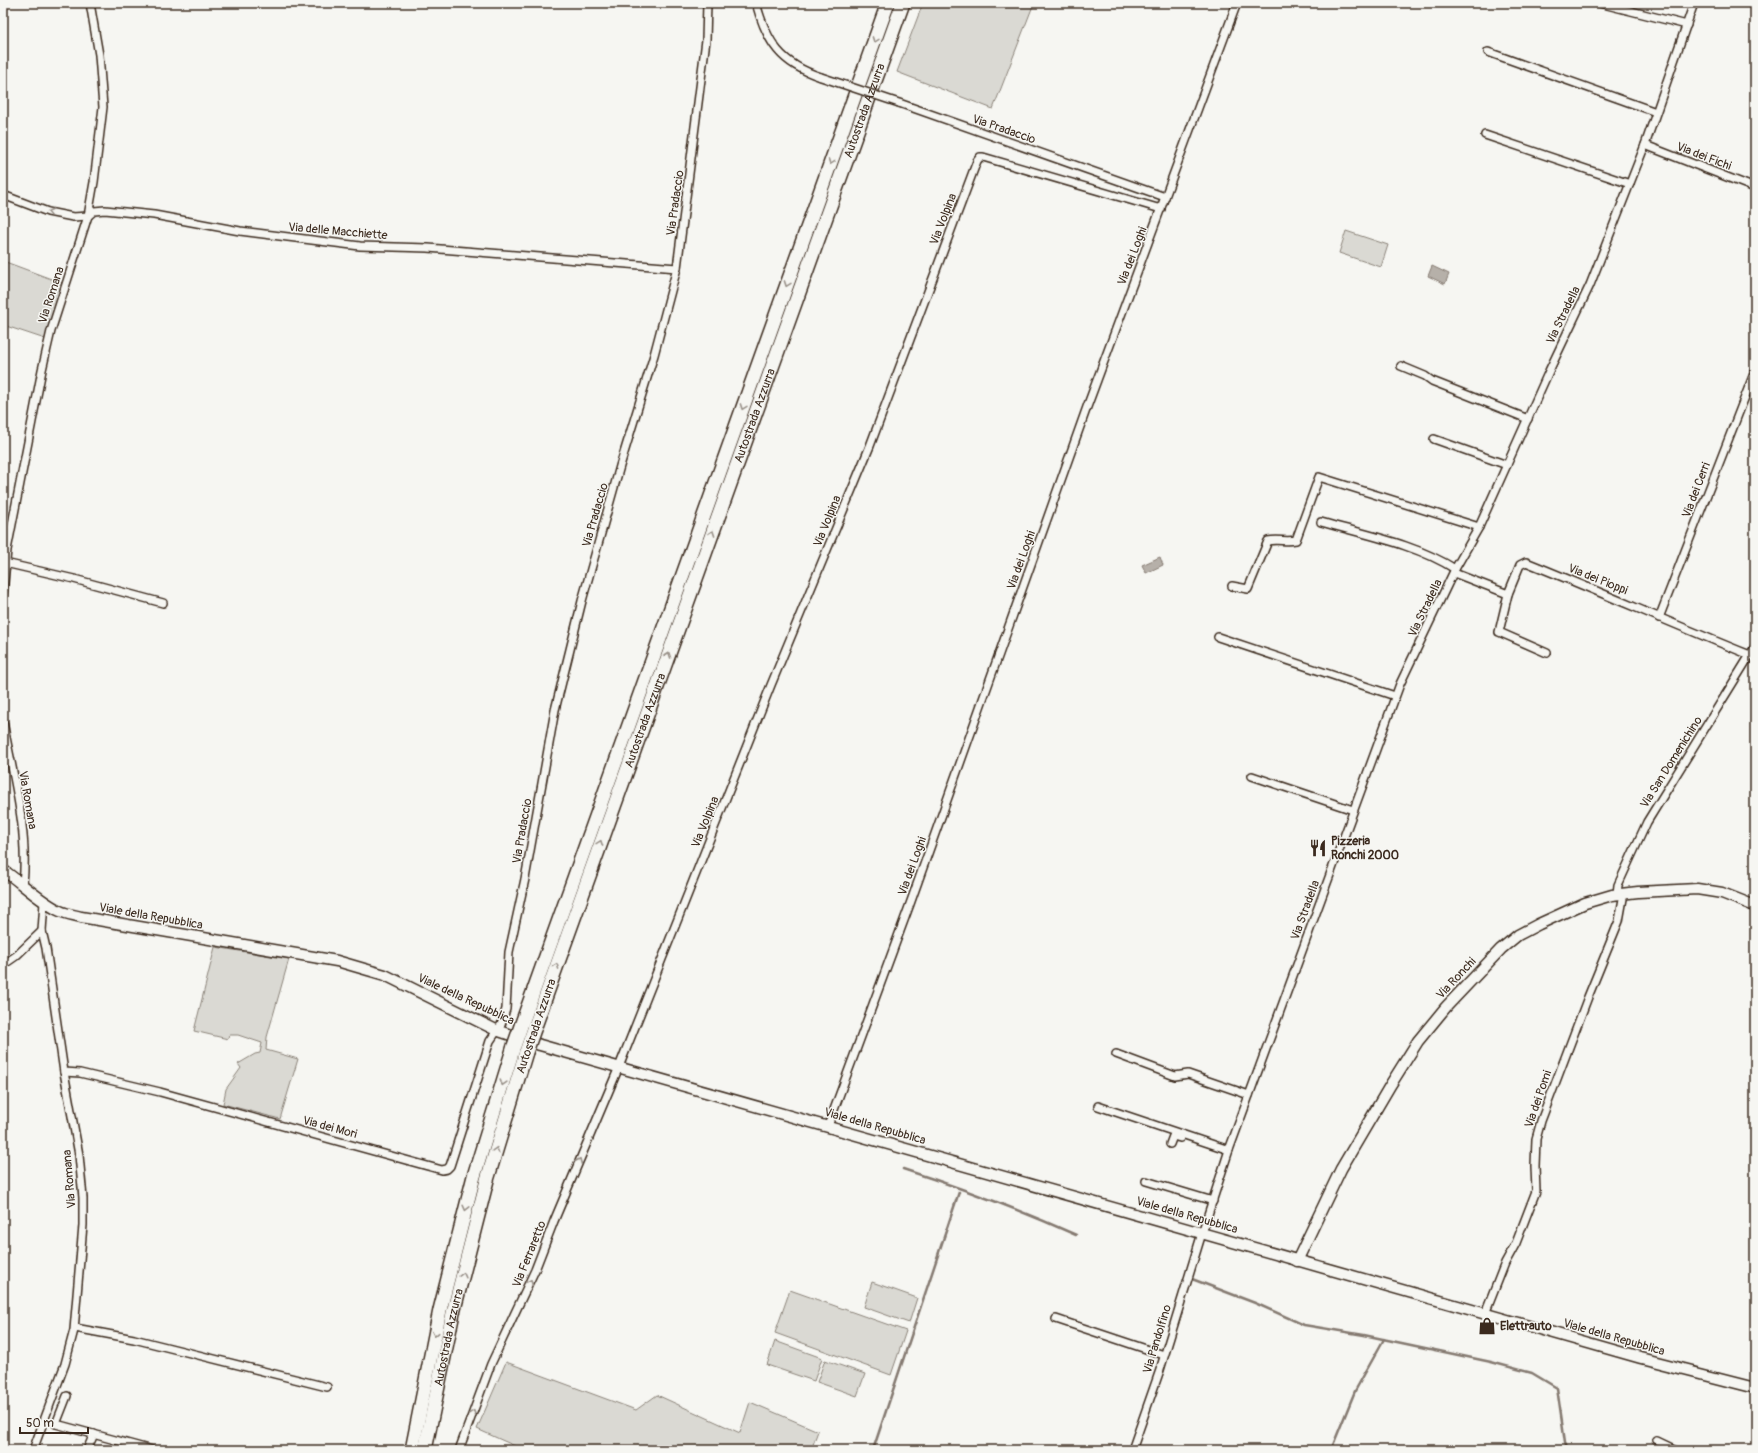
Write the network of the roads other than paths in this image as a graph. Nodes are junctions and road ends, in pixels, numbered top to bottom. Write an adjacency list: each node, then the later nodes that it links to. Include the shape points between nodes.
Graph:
1 (90, 3): 19 (street, Via Romana, via 99,55 103,107)
2 (707, 3): 20 (street, Via Pradaccio, via 706,40)
3 (756, 3): 17 (street, Via Pradaccio, bridge, via 771,42 784,58 803,71)
4 (888, 3): 50 (highway, Autostrada Azzurra, one-way to 50)
5 (903, 3): 50 (highway, Autostrada Azzurra, one-way to 5)
6 (1237, 3): 17 (street, Via dei Loghi)
7 (1599, 3): 9 (street)
8 (1694, 3): 9 (street, Via Stradella)
9 (1687, 25): 11 (street, Via Stradella)
10 (1488, 52): 11 (street)
11 (1656, 112): 13 (street, Via Stradella)
12 (1485, 135): 14 (street)
13 (1645, 145): 14 (street, Via Stradella); 15 (street, Via dei Fichi)
14 (1630, 184): 23 (street, Via Stradella, via 1590,285)
15 (1755, 188)
16 (3, 195): 19 (street, Via delle Macchiette, one-way to 16, via 73,217 48,212)
17 (1165, 197): 18 (street, Via dei Loghi)
18 (1161, 209): 54 (street, Via Volpina, via 983,157 977,161 870,446 771,685); 58 (street, Via dei Loghi)
19 (88, 216): 20 (street, Via delle Macchiette, via 105,210 360,246 428,248); 28 (street, Via Romana, via 51,331)
20 (677, 268): 51 (street, Via Pradaccio, via 582,601 556,710 509,952 506,1009 501,1025)
21 (1401, 366): 23 (street, via 1432,381)
22 (1755, 371): 34 (street, Via dei Cerri)
23 (1528, 418): 25 (street, Via Stradella)
24 (1434, 438): 25 (street)
25 (1507, 465): 27 (street, Via Stradella)
26 (1321, 522): 29 (street, via 1407,547 1446,563)
27 (1479, 527): 29 (street, Via Stradella); 30 (street, via 1319,477 1296,540 1268,541 1248,589)
28 (5, 563): 31 (street, Via Romana); 33 (street)
29 (1455, 571): 32 (street); 39 (street, Via Stradella)
30 (1232, 586)
31 (3, 594)
32 (1508, 594): 34 (street, Via dei Pioppi, via 1520,565 1526,562); 37 (street, Via dei Pioppi, via 1500,632)
33 (163, 603)
34 (1659, 618): 38 (street, Via dei Pioppi)
35 (1218, 637): 39 (street)
36 (1755, 646): 38 (street, Via San Domenichino)
37 (1547, 653)
38 (1750, 655): 45 (street, Via San Domenichino, via 1647,822 1618,886)
39 (1395, 696): 42 (street, Via Stradella)
40 (3, 721): 44 (street, Via Romana, via 24,835)
41 (1252, 776): 42 (street)
42 (1353, 810): 56 (street, Via Stradella)
43 (3, 870): 44 (main road, Viale della Repubblica)
44 (23, 884): 46 (main road, Viale della Repubblica)
45 (1620, 894): 47 (main road, Via Ronchi, via 1697,889 1722,893); 64 (main road, Via Ronchi, via 1585,903 1518,935 1501,948 1446,1007 1418,1042 1341,1169); 65 (street, Via dei Pomi, via 1619,921 1536,1139 1536,1191)
46 (44, 902): 48 (street, Via Romana); 51 (main road, Viale della Repubblica, via 81,917 337,961 385,974)
47 (1755, 906)
48 (42, 931): 49 (street); 55 (street, Via Romana)
49 (3, 965)
50 (527, 1027): 52 (highway, Autostrada Azzurra, bridge)
51 (496, 1030): 54 (main road, Viale della Repubblica); 55 (street, Via dei Mori, via 490,1041 450,1166 442,1170 160,1092 80,1073)
52 (520, 1049): 77 (highway, Autostrada Azzurra, one-way to 77, via 474,1176 440,1310); 78 (highway, Autostrada Azzurra, one-way to 52, via 453,1313)
53 (1116, 1054): 56 (street, via 1175,1076 1188,1074)
54 (619, 1067): 58 (main road, Viale della Repubblica); 79 (street, Via Ferraretto, one-way to 54, via 491,1364 536,1270)
55 (64, 1072): 67 (street, Via Romana, via 79,1155 83,1198 83,1233)
56 (1249, 1095): 60 (street, Via Stradella)
57 (1098, 1106): 60 (street)
58 (828, 1126): 63 (main road, Viale della Repubblica)
59 (1170, 1144): 60 (street, via 1173,1136)
60 (1228, 1152): 62 (street, Via Stradella)
61 (1146, 1181): 62 (street)
62 (1213, 1200): 63 (street, Via Stradella)
63 (1202, 1233): 64 (main road, Viale della Repubblica); 68 (street, Via Pandolfino)
64 (1297, 1261): 65 (main road, Viale della Repubblica)
65 (1485, 1314): 69 (main road, Viale della Repubblica)
66 (1056, 1319): 68 (street)
67 (75, 1328): 70 (street, via 134,1338); 74 (street, Via Romana, via 65,1364)
68 (1164, 1355): 80 (street, Via Pandolfino)
69 (1755, 1387)
70 (327, 1388)
71 (67, 1396): 72 (street, via 56,1424)
72 (94, 1434): 75 (street); 76 (street)
73 (1656, 1441): 81 (street)
74 (33, 1450)
75 (87, 1450)
76 (152, 1450)
77 (412, 1450)
78 (425, 1450)
79 (459, 1450)
80 (1132, 1450)
81 (1675, 1450)

